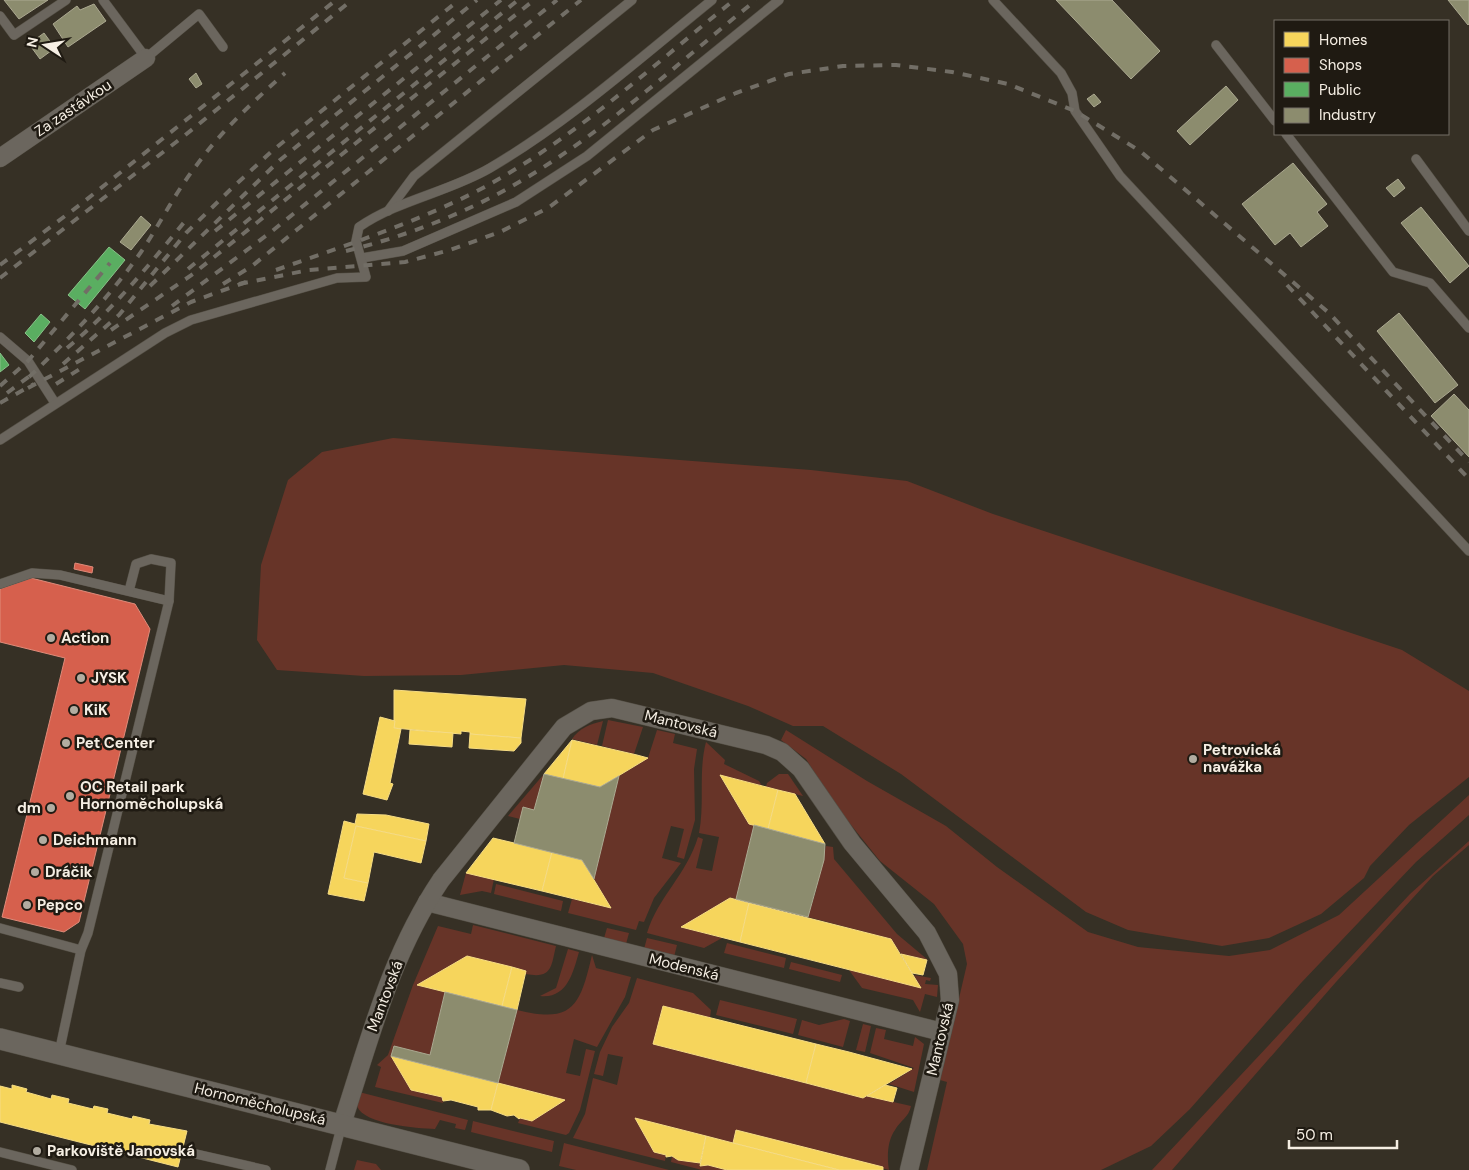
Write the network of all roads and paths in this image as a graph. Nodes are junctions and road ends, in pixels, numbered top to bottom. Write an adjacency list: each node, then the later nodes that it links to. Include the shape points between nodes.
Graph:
1 (66, 0): 7 (lane, via 14,35)
2 (103, 0): 10 (lane)
3 (632, 0): 15 (lane, via 414,176)
4 (712, 0): 15 (lane, via 533,142 446,190)
5 (779, 0): 17 (lane, via 587,156 516,202 403,252)
6 (993, 0): 22 (lane, via 1062,73 1072,93 1075,111 1120,176)
7 (0, 16)
8 (1216, 45): 11 (lane)
9 (224, 47): 10 (lane, via 199,14)
10 (146, 58): 13 (street, Za zastávkou)
11 (1274, 119)
12 (1287, 135): 18 (lane, via 1394,272 1430,283)
13 (0, 158)
14 (1416, 159): 16 (lane)
15 (388, 211): 17 (lane, via 359,227 356,241)
16 (1469, 231)
17 (362, 258): 20 (lane, via 366,276 337,278 191,320)
18 (1469, 328)
19 (0, 337): 20 (lane, via 28,360)
20 (55, 403): 21 (lane)
21 (0, 440)
22 (1469, 551)
23 (0, 584): 24 (lane, via 32,573 60,575)
24 (129, 592): 25 (lane); 25 (lane, via 136,564 151,559 171,563)
25 (169, 601): 28 (lane, via 88,933)
26 (427, 902): 31 (street, Modenská); 31 (street, Mantovská, via 557,736 581,715 612,708 766,745 782,752 801,769 852,843 927,933 948,974 950,1000); 34 (street, Mantovská, via 412,926 393,973 363,1054)
27 (0, 928): 28 (lane)
28 (81, 950): 33 (lane)
29 (0, 983): 30 (lane)
30 (19, 987)
31 (942, 1032): 41 (street, Mantovská)
32 (0, 1039): 33 (street, Hornoměcholupská)
33 (59, 1054): 34 (street, Hornoměcholupská)
34 (342, 1124): 39 (lane); 40 (street, Hornoměcholupská)
35 (0, 1152): 37 (lane)
36 (196, 1154): 38 (lane)
37 (72, 1170)
38 (266, 1170)
39 (330, 1170)
40 (519, 1170)
41 (909, 1170)

